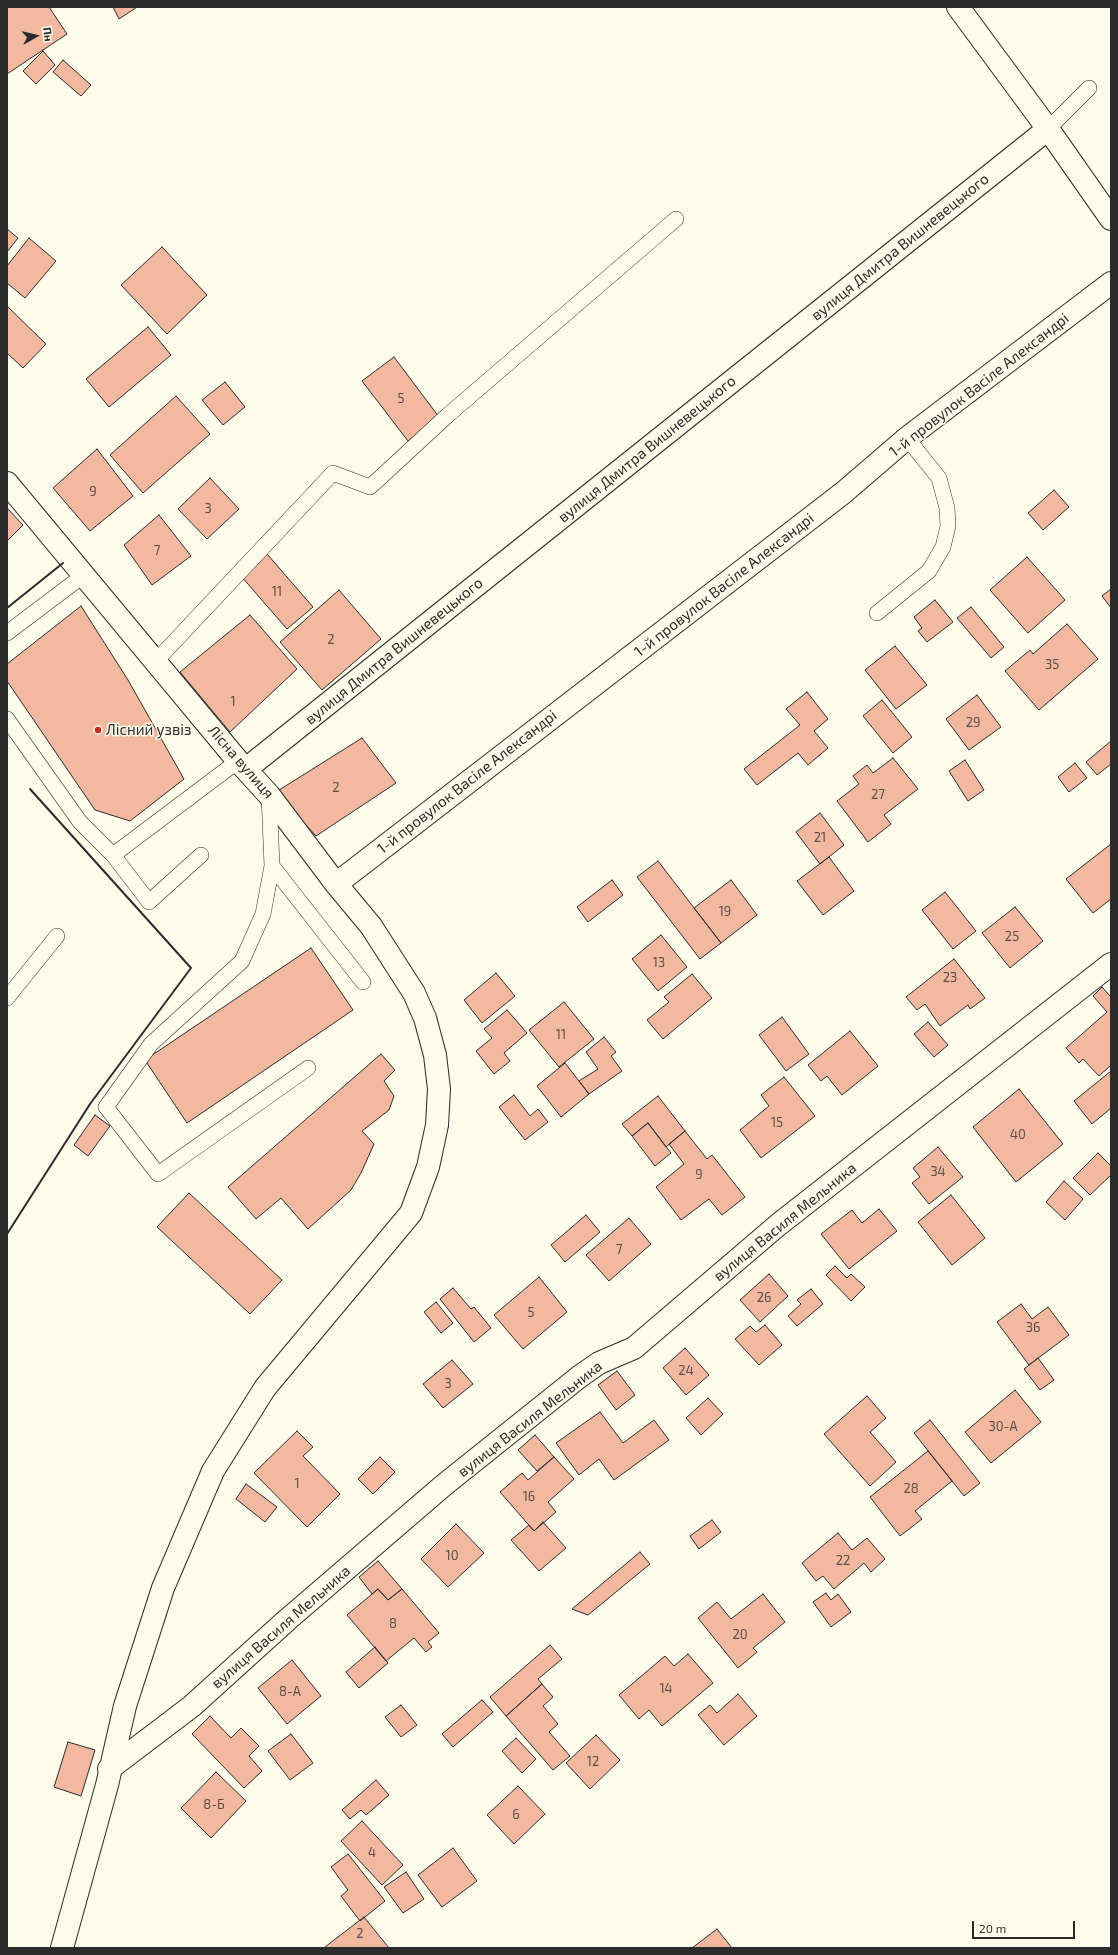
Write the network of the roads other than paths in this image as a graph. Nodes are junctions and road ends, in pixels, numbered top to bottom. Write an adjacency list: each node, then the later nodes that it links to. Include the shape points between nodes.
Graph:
1 (958, 7): 3 (street)
2 (1090, 88): 3 (lane)
3 (1048, 129): 5 (street); 15 (street, вулиця Дмитра Вишневецького)
4 (676, 219): 12 (lane, via 448,415 370,487 333,473)
5 (1111, 219)
6 (1111, 283): 7 (street, 1-й провулок Васіле Александрі)
7 (908, 438): 10 (lane, via 939,478 947,508 948,526 943,547 929,571); 20 (street, 1-й провулок Васіле Александрі, via 844,493)
8 (7, 482): 9 (street, Лісна вулиця)
9 (84, 574): 11 (lane); 12 (street, Лісна вулиця)
10 (877, 613)
11 (7, 633)
12 (156, 661): 15 (street, Лісна вулиця)
13 (7, 719): 14 (lane)
14 (13, 739): 17 (lane, via 80,822)
15 (242, 765): 16 (street, Лісна вулиця); 17 (lane)
16 (269, 795): 19 (lane); 20 (street, Лісна вулиця)
17 (113, 855): 18 (lane, via 149,902)
18 (201, 855)
19 (272, 866): 23 (lane); 25 (lane, via 263,914 242,961 151,1044 106,1107 158,1174)
20 (336, 884): 26 (street, Лісна вулиця, via 375,933 414,993 425,1018 436,1055 439,1089 437,1125 428,1167 411,1213 264,1388 213,1471 164,1588 124,1706)
21 (57, 936): 24 (lane)
22 (1111, 964): 26 (street, вулиця Василя Мельника, via 778,1225 634,1348 599,1363 450,1480 287,1620 192,1706)
23 (363, 982)
24 (7, 998)
25 (308, 1068)
26 (109, 1769): 27 (street, via 107,1785)
27 (62, 1948)

